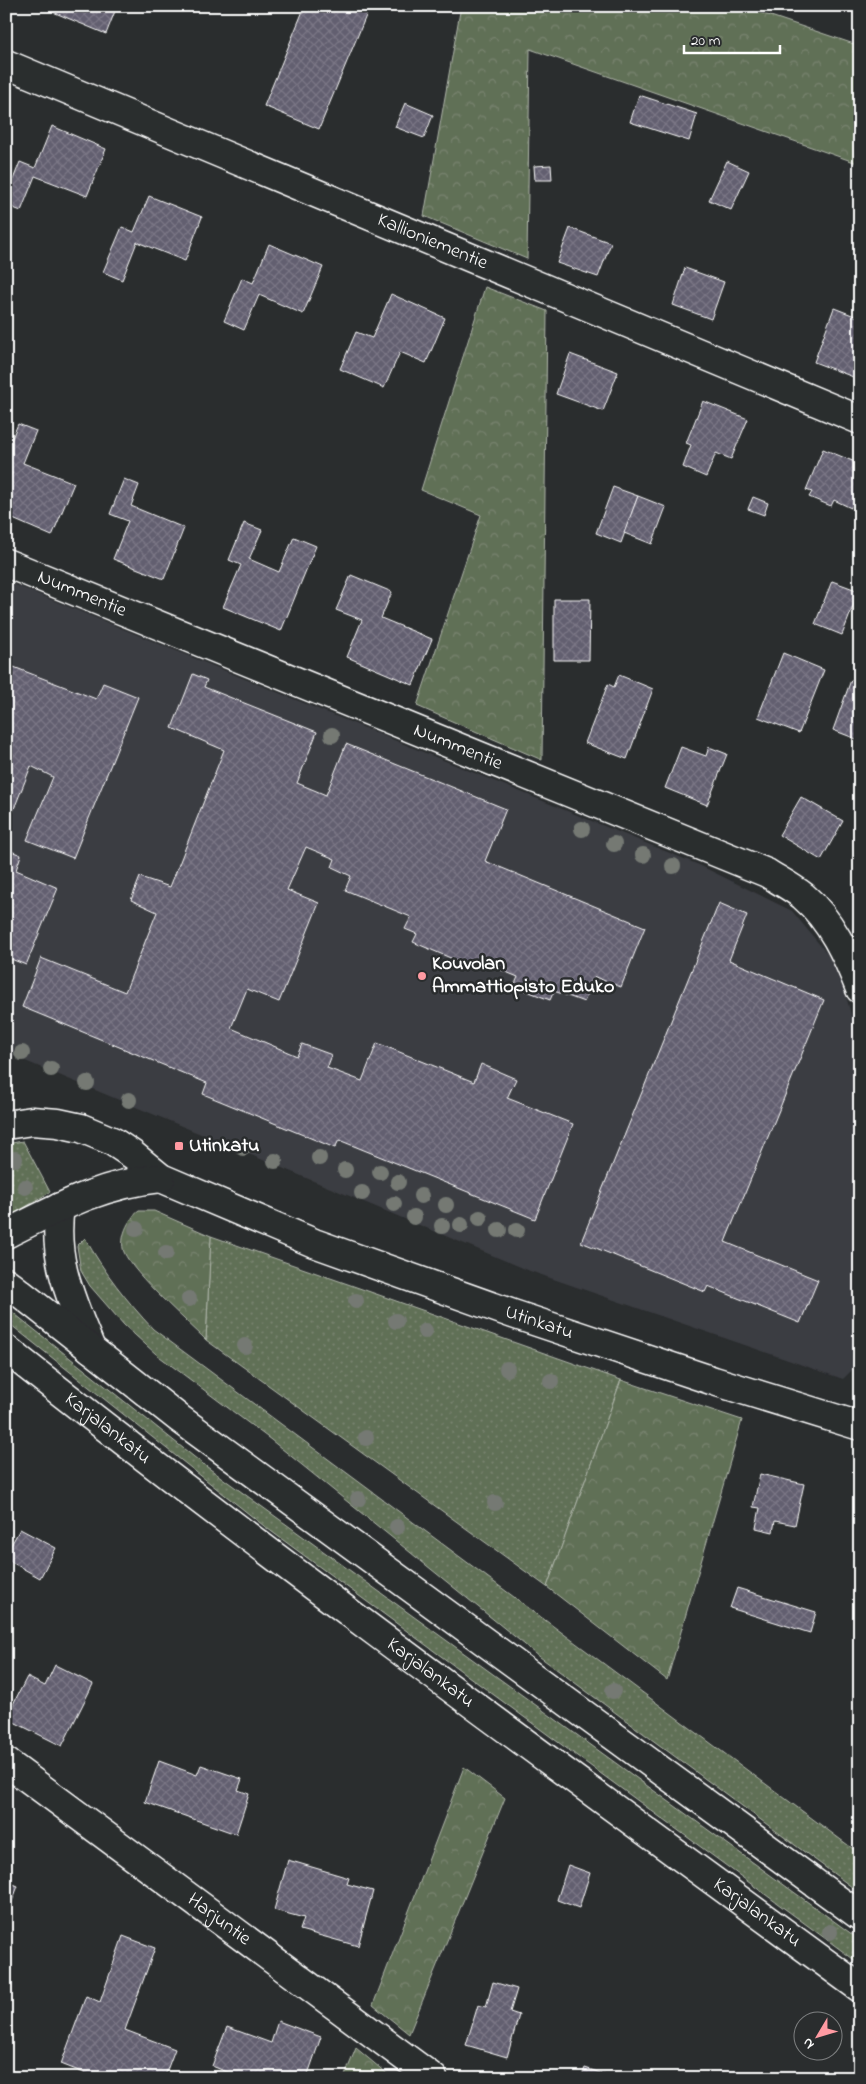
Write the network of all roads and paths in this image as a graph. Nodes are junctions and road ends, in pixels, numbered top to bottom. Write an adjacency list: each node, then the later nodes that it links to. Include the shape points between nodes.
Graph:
1 (6, 64): 2 (street, Kallioniementie)
2 (860, 420)
3 (6, 563): 4 (street, Nummentie, via 766,873 802,895 818,911 850,964)
4 (860, 989)
5 (6, 1125): 6 (street, Utinkatu, via 32,1121 81,1128 112,1141)
6 (161, 1178): 7 (street, via 104,1188); 12 (street, Utinkatu, via 314,1243 513,1314 714,1381)
7 (60, 1207): 8 (street); 11 (street, via 56,1232 59,1254 67,1288)
8 (6, 1234)
9 (6, 1282): 11 (street)
10 (6, 1349): 15 (street, Karjalankatu, via 330,1599)
11 (91, 1350): 14 (street, via 180,1420)
12 (858, 1421)
13 (6, 1762): 16 (street, Harjuntie)
14 (860, 1916)
15 (860, 1988)
16 (433, 2078)

